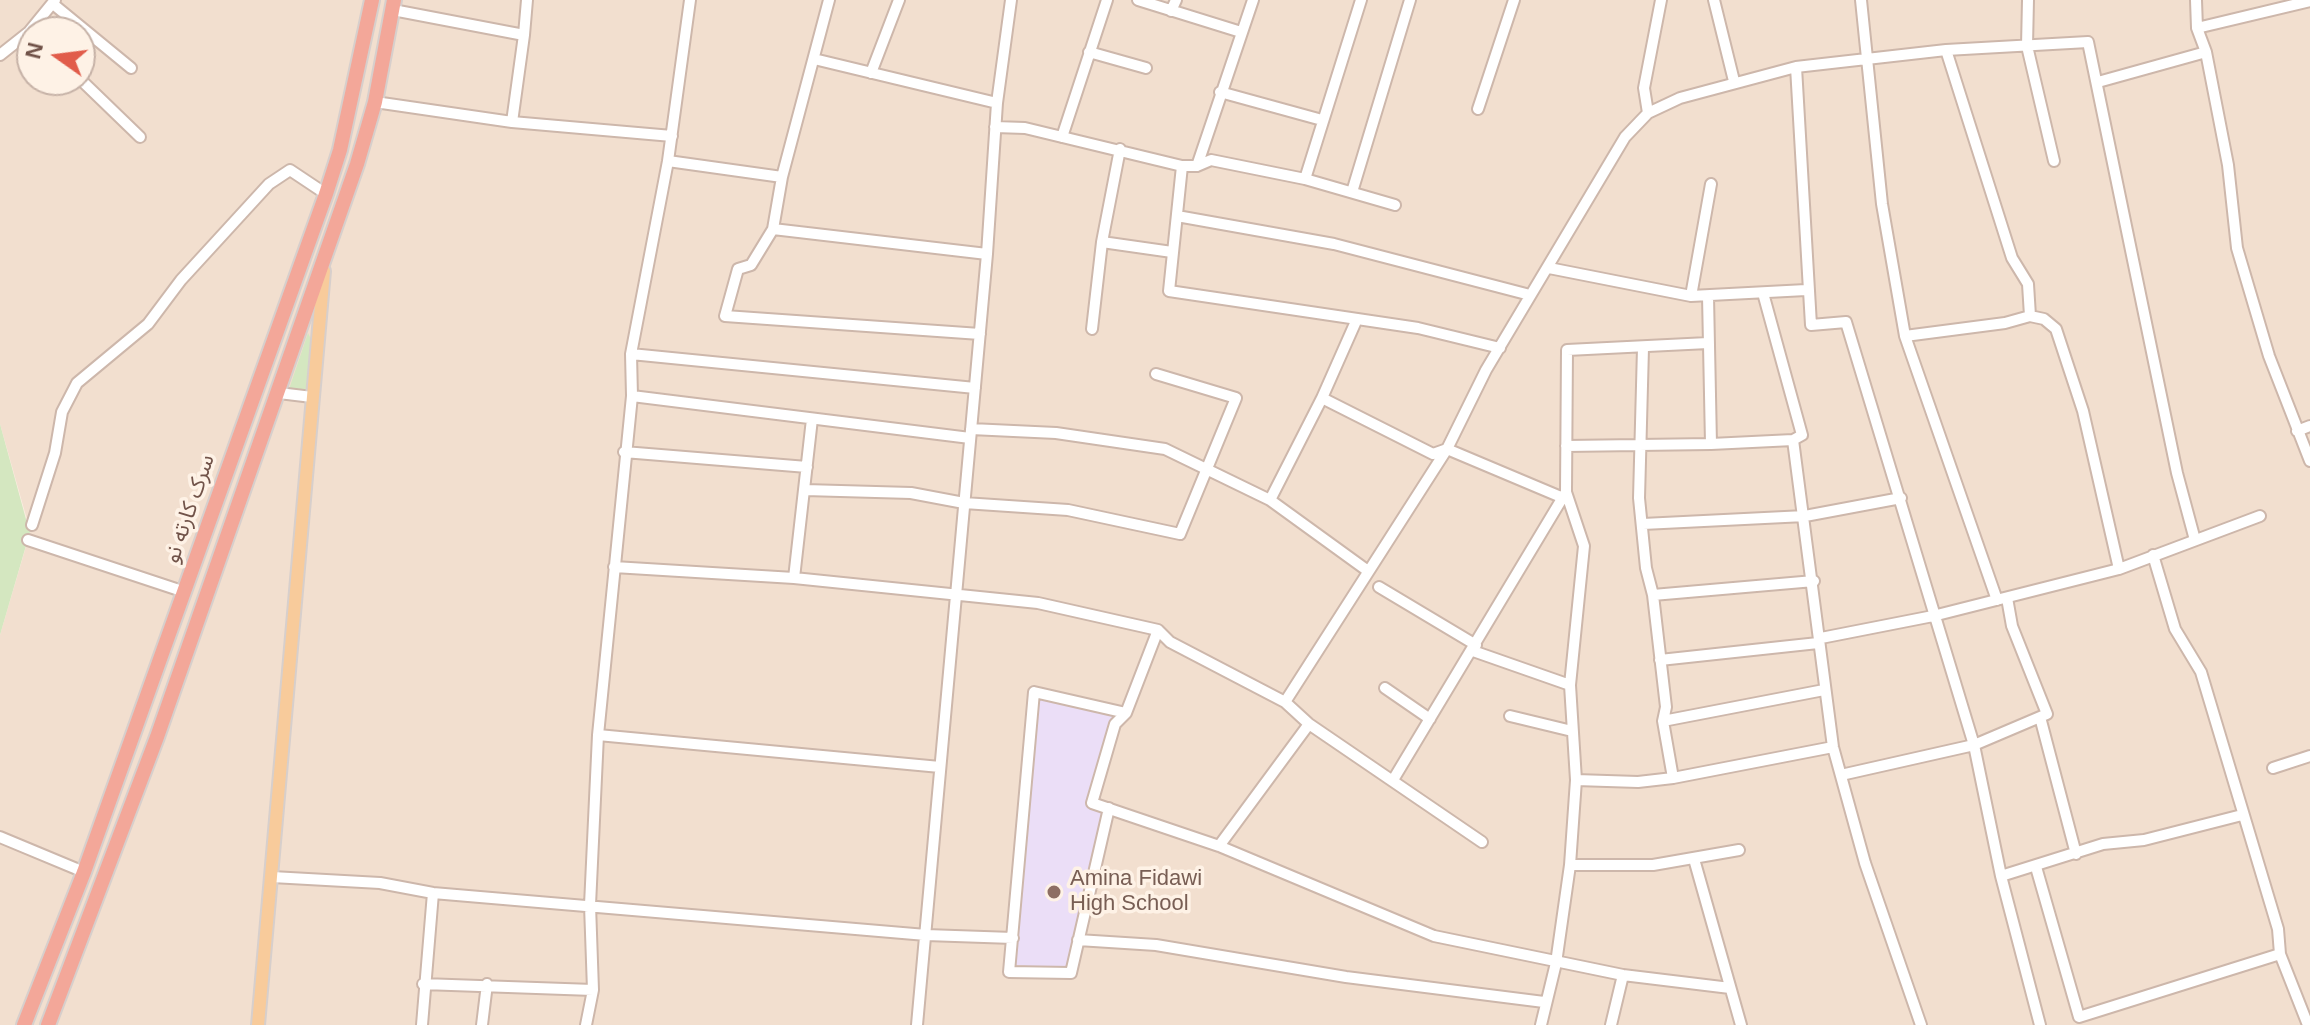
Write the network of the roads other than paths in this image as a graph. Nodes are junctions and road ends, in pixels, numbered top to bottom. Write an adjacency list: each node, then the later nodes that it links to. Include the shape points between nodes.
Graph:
1 (372, 0): 59 (highway, سرک کارته نو)
2 (527, 0): 25 (street)
3 (690, 0): 47 (street)
4 (829, 0): 30 (street)
5 (899, 0): 35 (street)
6 (1011, 0): 41 (street)
7 (1107, 0): 28 (street)
8 (1138, 0): 22 (street)
9 (1176, 0): 22 (street)
10 (1253, 0): 24 (street)
11 (1361, 0): 44 (street)
12 (1410, 0): 58 (street)
13 (1514, 0): 42 (street)
14 (1661, 0): 43 (street, via 1644,88)
15 (1714, 0): 36 (street)
16 (1861, 0): 31 (street)
17 (2028, 0): 26 (street)
18 (2196, 0): 23 (street)
19 (2310, 1): 23 (street)
20 (54, 2): 33 (street)
21 (393, 5): 25 (street); 40 (highway, سرک کارته نو)
22 (1171, 11): 24 (street)
23 (2197, 28): 29 (street)
24 (1241, 32): 38 (street)
25 (524, 35): 45 (street)
26 (2027, 46): 27 (street); 37 (street, via 2088,42); 52 (street)
27 (1946, 50): 31 (street); 73 (street, via 2012,258 2028,284)
28 (1089, 52): 34 (street); 49 (street)
29 (2206, 52): 37 (street); 92 (street, via 2228,165 2237,248)
30 (814, 59): 35 (street); 55 (street)
31 (1866, 61): 32 (street); 79 (street, via 1882,204)
32 (1796, 67): 36 (street); 68 (street)
33 (131, 68)
34 (1146, 68)
35 (871, 73): 41 (street)
36 (1734, 81): 43 (street)
37 (2098, 82): 113 (street)
38 (1220, 92): 44 (street); 54 (street)
39 (96, 94): 48 (street)
40 (375, 102): 45 (street); 64 (highway, سرک کارته نو)
41 (997, 103): 46 (street)
42 (1478, 109)
43 (1648, 113): 67 (street, via 1600,173)
44 (1322, 120): 56 (street)
45 (512, 122): 47 (street)
46 (995, 127): 49 (street); 66 (street)
47 (672, 136): 51 (street)
48 (140, 137)
49 (1062, 137): 50 (street)
50 (1120, 149): 53 (street); 63 (street)
51 (668, 161): 55 (street); 83 (street)
52 (2054, 161)
53 (1182, 166): 54 (street); 61 (street)
54 (1197, 166): 56 (street, via 1211,160)
55 (782, 177): 62 (street)
56 (1305, 179): 58 (street)
57 (1711, 184): 71 (street)
58 (1352, 192): 60 (street)
59 (326, 194): 75 (highway, سرک کارته نو); 111 (street, via 290,170 269,184 148,324 77,383 62,412)
60 (1395, 205)
61 (1177, 216): 65 (street); 70 (street, via 1334,244)
62 (773, 229): 66 (street); 78 (street, via 751,265 738,269 725,316)
63 (1102, 242): 65 (street); 77 (street)
64 (327, 251): 76 (highway, سرک کارته نو); 88 (main road)
65 (1172, 252): 74 (street, via 1169,291)
66 (987, 254): 78 (street)
67 (1549, 268): 70 (street); 71 (street)
68 (1806, 290): 69 (street); 105 (street, via 1811,325 1846,322)
69 (1763, 293): 72 (street); 94 (street, via 1802,435)
70 (1530, 295): 81 (street)
71 (1691, 296): 72 (street)
72 (1708, 296): 80 (street)
73 (2030, 316): 79 (street); 116 (street, via 2056,329 2083,411)
74 (1357, 319): 81 (street); 89 (street)
75 (280, 320): 76 (highway); 121 (highway, سرک کارته نو)
76 (302, 322): 86 (highway, سرک کارته نو)
77 (1092, 329)
78 (980, 334): 85 (street)
79 (1905, 336): 124 (street)
80 (1708, 343): 82 (street); 95 (street)
81 (1500, 348): 98 (street)
82 (1643, 348): 96 (street, via 1567,350); 97 (street)
83 (631, 354): 85 (street); 87 (street)
84 (1156, 374): 102 (street, via 1236,398)
85 (975, 388): 93 (street)
86 (279, 393): 88 (street); 178 (highway, سرک کارته نو)
87 (632, 396): 90 (street); 99 (street)
88 (312, 397): 163 (main road)
89 (1322, 398): 98 (street, via 1433,454); 106 (street)
90 (812, 419): 93 (street); 101 (street)
91 (2310, 426): 92 (street)
92 (2297, 431): 100 (street)
93 (970, 434): 102 (street, via 1120,441 1165,449); 107 (street)
94 (1793, 440): 95 (street); 108 (street)
95 (1711, 444): 97 (street)
96 (1566, 446): 97 (street); 104 (street)
97 (1637, 447): 110 (street)
98 (1447, 449): 104 (street); 117 (street)
99 (624, 452): 101 (street); 115 (street)
100 (2310, 461)
101 (807, 467): 103 (street)
102 (1208, 467): 106 (street); 107 (street, via 1180,534 1068,510)
103 (805, 490): 107 (street, via 911,493); 118 (street)
104 (1563, 494): 128 (street); 130 (street, via 1584,546)
105 (1901, 498): 108 (street); 125 (street)
106 (1270, 500): 117 (street)
107 (964, 503): 122 (street)
108 (1805, 516): 110 (street); 119 (street)
109 (2260, 516): 113 (street)
110 (1643, 524): 123 (street)
111 (32, 525)
112 (28, 540): 121 (street)
113 (2195, 540): 114 (street)
114 (2153, 555): 116 (street); 152 (street, via 2175,629 2201,672)
115 (614, 567): 118 (street); 141 (street)
116 (2119, 569): 124 (street)
117 (1368, 571): 133 (street)
118 (794, 578): 122 (street)
119 (1814, 581): 123 (street); 127 (street)
120 (1379, 587): 128 (street)
121 (185, 592): 161 (highway, سرک کارته نو)
122 (957, 595): 126 (street, via 1038,603); 145 (street)
123 (1653, 595): 129 (street)
124 (2002, 599): 125 (street); 136 (street, via 2047,714)
125 (1933, 616): 127 (street); 142 (street)
126 (1158, 630): 133 (street, via 1170,642); 134 (street)
127 (1820, 640): 129 (street); 132 (street)
128 (1475, 648): 130 (street); 137 (street)
129 (1660, 660): 138 (street)
130 (1570, 685): 140 (street)
131 (1385, 688): 137 (street)
132 (1824, 690): 138 (street); 143 (street)
133 (1285, 702): 139 (street)
134 (1126, 713): 151 (street, via 1115,724 1092,803); 167 (street, via 1034,692)
135 (1510, 716): 140 (street)
136 (2040, 717): 142 (street); 157 (street)
137 (1430, 719): 149 (street)
138 (1663, 721): 148 (street)
139 (1309, 724): 149 (street); 155 (street)
140 (1572, 731): 150 (street)
141 (598, 735): 145 (street); 165 (street)
142 (1974, 745): 147 (street); 162 (street)
143 (1833, 747): 147 (street); 148 (street)
144 (2310, 756): 146 (street)
145 (940, 767): 166 (street)
146 (2273, 768)
147 (1841, 775): 187 (street)
148 (1673, 778): 150 (street)
149 (1393, 780): 154 (street)
150 (1576, 780): 159 (street)
151 (1109, 808): 155 (street); 168 (street)
152 (2242, 815): 157 (street); 169 (street, via 2278,929)
153 (0, 837): 161 (street)
154 (1482, 842)
155 (1219, 846): 170 (street, via 1434,936)
156 (1739, 850): 158 (street)
157 (2076, 854): 160 (street)
158 (1694, 859): 159 (street, via 1653,865); 174 (street)
159 (1570, 865): 170 (street)
160 (2036, 867): 162 (street); 169 (street, via 2079,1017)
161 (84, 872): 177 (highway, سرک کارته نو)
162 (2001, 876): 188 (street)
163 (272, 877): 164 (street, via 380,883); 179 (main road)
164 (433, 893): 165 (street); 172 (street)
165 (590, 905): 166 (street); 175 (street)
166 (926, 935): 167 (street); 183 (street)
167 (1013, 938): 168 (street, via 1009,972 1071,973)
168 (1078, 940): 176 (street, via 1156,945 1346,977)
169 (2280, 954): 189 (street)
170 (1556, 963): 171 (street); 176 (street)
171 (1623, 975): 174 (street); 185 (street)
172 (423, 984): 173 (street); 180 (street)
173 (487, 984): 175 (street); 181 (street)
174 (1730, 988): 186 (street)
175 (593, 990): 182 (street)
176 (1544, 1002): 184 (street)
177 (24, 1025)
178 (48, 1025)
179 (258, 1025)
180 (422, 1025)
181 (482, 1025)
182 (586, 1025)
183 (917, 1025)
184 (1541, 1025)
185 (1611, 1025)
186 (1741, 1025)
187 (1921, 1025)
188 (2040, 1025)
189 (2308, 1025)

